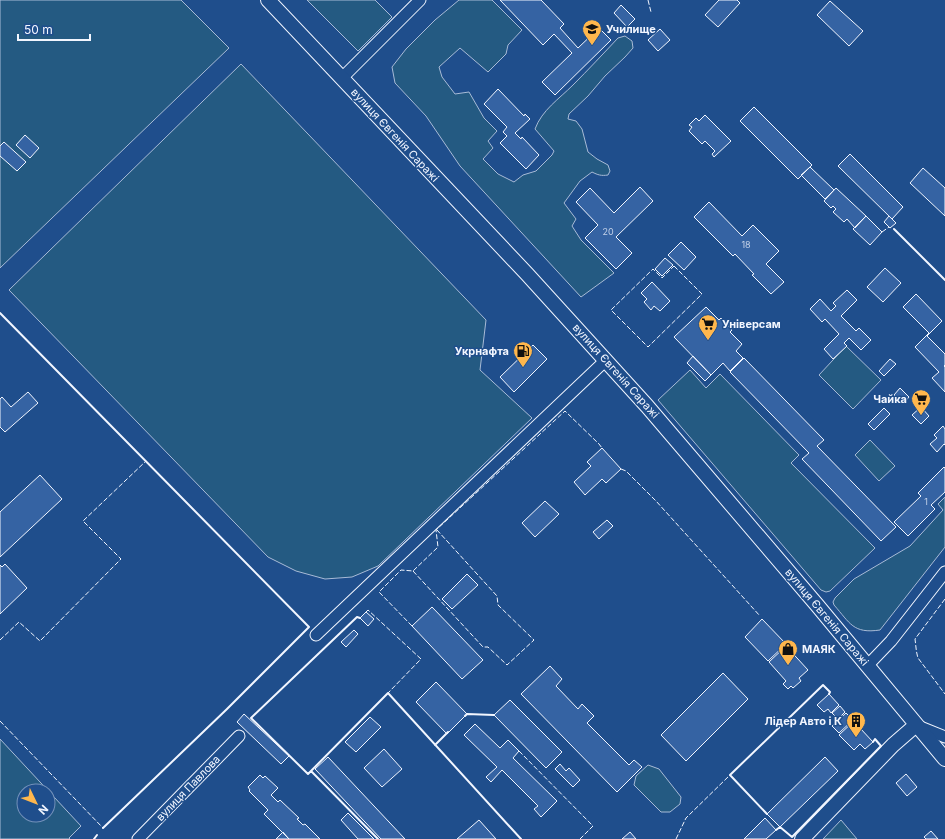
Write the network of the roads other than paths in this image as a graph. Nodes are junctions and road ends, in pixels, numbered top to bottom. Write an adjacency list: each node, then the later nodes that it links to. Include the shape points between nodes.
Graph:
1 (268, 0): 3 (main road, вулиця Євгенія Саражі)
2 (420, 0): 3 (street)
3 (342, 78): 4 (main road, вулиця Євгенія Саражі)
4 (606, 360): 6 (street); 7 (main road, вулиця Євгенія Саражі)
5 (945, 572): 7 (street, via 891,641)
6 (316, 635)
7 (868, 665): 8 (main road, вулиця Євгенія Саражі)
8 (916, 724): 10 (street); 11 (main road, вулиця Євгенія Саражі); 13 (main road)
9 (239, 736): 12 (street, вулиця Павлова)
10 (945, 737)
11 (945, 759)
12 (138, 839)
13 (802, 839)

